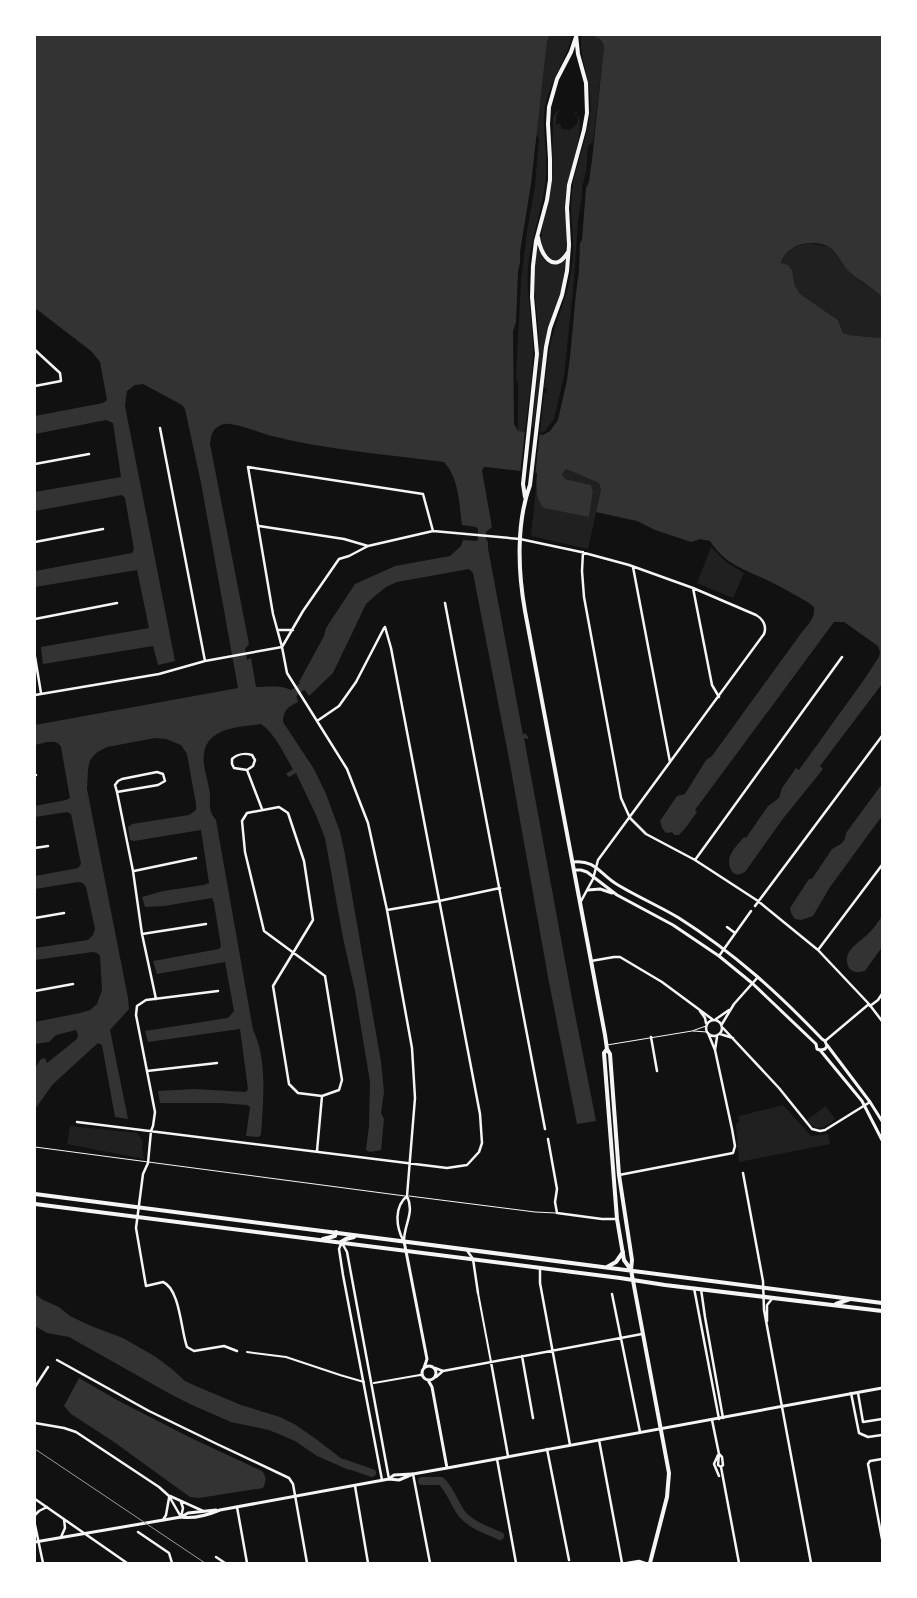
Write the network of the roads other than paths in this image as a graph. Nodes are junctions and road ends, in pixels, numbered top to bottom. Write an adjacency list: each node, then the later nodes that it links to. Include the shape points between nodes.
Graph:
1 (576, 35): 2 (main road, via 550,101 550,180); 3 (main road, via 586,83 587,107 568,193)
2 (538, 235): 3 (main road, via 544,256 550,262 563,259); 9 (main road, via 532,282 537,354 523,484)
3 (569, 249): 9 (main road, via 564,288 546,348 530,485)
4 (35, 350): 5 (street, via 60,373 61,381)
5 (35, 386)
6 (160, 428): 27 (street)
7 (89, 454): 8 (street)
8 (35, 464)
9 (525, 498): 13 (main road)
10 (259, 526): 12 (street, via 248,467 423,494); 15 (street, via 344,539); 22 (street)
11 (103, 529): 14 (street)
12 (433, 531): 13 (street); 15 (street)
13 (520, 539): 16 (street); 42 (main road, via 521,584)
14 (35, 542)
15 (368, 546): 23 (street, via 340,559 302,611)
16 (584, 552): 17 (street); 37 (street, via 584,597 621,798)
17 (633, 567): 18 (street); 33 (street)
18 (693, 588): 30 (street, via 712,685); 30 (street, via 756,615 762,619 765,629)
19 (116, 603): 21 (street)
20 (445, 603): 48 (street)
21 (35, 619)
22 (278, 630): 23 (street); 24 (street)
23 (293, 630): 24 (street)
24 (282, 648): 27 (street); 31 (street, via 287,673)
25 (35, 657): 28 (street)
26 (842, 657): 41 (street)
27 (204, 661): 28 (street, via 159,674)
28 (41, 693): 29 (street)
29 (35, 695)
30 (719, 696): 33 (street)
31 (318, 721): 51 (street, via 339,706 356,682 385,627); 55 (street, via 348,769 368,823)
32 (882, 736): 52 (street)
33 (670, 762): 37 (street)
34 (247, 770): 34 (street, via 253,766 255,760 252,755 246,753 232,759 234,768); 36 (street)
35 (116, 792): 35 (street, via 118,781 157,772 163,774 165,781 158,785); 46 (street)
36 (262, 810): 65 (street, via 247,813 242,821 245,852 264,931); 65 (street, via 279,807 288,813 304,860 312,920)
37 (630, 818): 41 (street, via 646,834); 44 (street, via 598,860)
38 (48, 846): 39 (street)
39 (35, 848)
40 (196, 858): 46 (street)
41 (695, 860): 52 (street)
42 (573, 862): 44 (street, via 591,863); 45 (main road)
43 (882, 865): 64 (street)
44 (596, 868): 47 (street); 63 (street, via 617,885 662,908)
45 (574, 870): 47 (street, via 583,870); 53 (main road)
46 (133, 871): 62 (street)
47 (594, 877): 49 (street); 50 (street)
48 (500, 888): 51 (street); 104 (street)
49 (588, 890): 50 (street, via 600,889); 53 (street)
50 (617, 895): 66 (street)
51 (439, 901): 55 (street); 112 (street, via 480,1114 482,1142 479,1152 468,1164 447,1168)
52 (758, 901): 54 (street); 64 (street)
53 (580, 903): 67 (main road)
54 (755, 906)
55 (387, 910): 112 (street, via 412,1048 415,1098)
56 (751, 911): 61 (street)
57 (64, 913): 58 (street)
58 (35, 918)
59 (206, 924): 62 (street)
60 (727, 927): 61 (street)
61 (735, 933): 63 (street)
62 (142, 934): 74 (street)
63 (724, 949): 66 (street); 68 (street)
64 (818, 950): 75 (street)
65 (293, 952): 96 (street, via 325,976 342,1080 339,1090); 96 (street, via 273,986 289,1084 298,1093)
66 (719, 956): 69 (street)
67 (591, 962): 77 (street, via 620,957 662,982); 90 (main road)
68 (758, 976): 69 (street); 88 (street)
69 (752, 983): 76 (street); 89 (street)
70 (73, 984): 71 (street)
71 (35, 990)
72 (218, 991): 74 (street)
73 (882, 994): 75 (street)
74 (156, 999): 94 (street, via 146,1000 137,1006)
75 (870, 1005): 79 (street); 88 (street)
76 (729, 1010): 78 (street); 80 (street)
77 (700, 1011): 78 (street); 81 (street)
78 (714, 1019): 80 (street); 81 (street)
79 (882, 1021)
80 (722, 1024): 82 (street)
81 (706, 1025): 83 (lane); 84 (street)
82 (723, 1028): 85 (street); 87 (street)
83 (692, 1030): 84 (lane); 86 (lane)
84 (707, 1033): 85 (street); 91 (street)
85 (718, 1035): 87 (street); 91 (street)
86 (650, 1037): 90 (lane); 95 (street)
87 (733, 1038): 98 (street, via 812,1130 823,1131)
88 (824, 1042): 89 (street, via 818,1040); 92 (street, via 825,1049); 97 (street)
89 (816, 1044): 92 (street)
90 (607, 1047): 99 (main road, via 604,1053); 100 (main road)
91 (715, 1050): 114 (street, via 732,1130 732,1153)
92 (820, 1050): 98 (street)
93 (217, 1062): 94 (street)
94 (146, 1071): 105 (street, via 155,1112)
95 (657, 1071)
96 (322, 1096): 110 (street)
97 (870, 1102): 98 (street); 101 (street)
98 (864, 1106): 108 (street)
99 (609, 1120): 100 (main road); 103 (main road)
100 (615, 1120): 106 (main road)
101 (882, 1121)
102 (77, 1122): 105 (street)
103 (610, 1128): 106 (main road); 120 (main road)
104 (545, 1129)
105 (151, 1131): 110 (street); 111 (street)
106 (616, 1135): 114 (main road)
107 (548, 1139): 119 (street, via 557,1189)
108 (882, 1140)
109 (35, 1147): 111 (lane)
110 (317, 1151): 112 (street)
111 (148, 1163): 116 (lane); 118 (street)
112 (410, 1164): 116 (street)
113 (743, 1173): 137 (street)
114 (619, 1175): 122 (main road)
115 (35, 1194): 118 (main road)
116 (407, 1196): 119 (lane); 126 (street, via 410,1213); 126 (street, via 401,1201 398,1211 399,1230)
117 (35, 1204): 121 (main road)
118 (138, 1207): 121 (street); 123 (main road)
119 (557, 1213): 120 (street, via 602,1219)
120 (617, 1216): 122 (main road); 130 (main road)
121 (137, 1217): 125 (main road); 151 (street, via 146,1286 163,1282 169,1286 180,1311 189,1349 224,1346)
122 (626, 1224): 134 (main road)
123 (336, 1232): 124 (main road); 125 (main road, via 335,1236)
124 (361, 1236): 126 (main road); 127 (main road)
125 (319, 1240): 127 (main road)
126 (404, 1241): 128 (main road); 129 (street)
127 (341, 1242): 129 (main road); 165 (street, via 339,1249); 166 (street, via 346,1251)
128 (466, 1249): 131 (street); 132 (main road)
129 (406, 1251): 131 (main road); 155 (street)
130 (623, 1252): 132 (main road, via 616,1262); 134 (main road)
131 (473, 1259): 133 (main road); 139 (street)
132 (607, 1267): 134 (main road)
133 (540, 1268): 135 (main road); 150 (street)
134 (631, 1270): 135 (main road); 137 (main road)
135 (632, 1280): 136 (main road); 148 (main road)
136 (694, 1288): 138 (main road); 153 (street)
137 (763, 1288): 141 (street); 143 (main road)
138 (701, 1289): 141 (main road); 153 (street)
139 (478, 1292): 157 (street)
140 (612, 1294): 149 (street)
141 (764, 1296): 142 (main road); 147 (street)
142 (775, 1297): 145 (main road); 147 (street, via 768,1303)
143 (850, 1299): 144 (main road); 145 (main road)
144 (882, 1303)
145 (832, 1305): 146 (main road)
146 (882, 1311)
147 (766, 1322): 172 (street)
148 (642, 1334): 149 (street); 181 (main road)
149 (621, 1338): 150 (street); 183 (street)
150 (552, 1350): 154 (street); 186 (street)
151 (237, 1351)
152 (247, 1352): 165 (street, via 286,1357)
153 (709, 1354): 175 (street)
154 (522, 1356): 157 (street); 174 (street)
155 (427, 1359): 159 (street); 160 (street)
156 (56, 1360): 200 (street, via 149,1411 285,1475 291,1480)
157 (491, 1362): 161 (street); 189 (street)
158 (48, 1367): 167 (street)
159 (424, 1368): 160 (street); 162 (street)
160 (434, 1368): 161 (street); 163 (street)
161 (443, 1371): 163 (street)
162 (421, 1375): 164 (street); 166 (street)
163 (435, 1378): 164 (street); 168 (street)
164 (428, 1380): 168 (street)
165 (364, 1382): 166 (street); 182 (street)
166 (373, 1384): 180 (street)
167 (35, 1387)
168 (432, 1387): 193 (street)
169 (882, 1388): 170 (street)
170 (858, 1392): 171 (street); 173 (street)
171 (851, 1393): 172 (street); 176 (street)
172 (783, 1406): 175 (street); 233 (street, via 782,1416)
173 (862, 1416): 176 (street); 177 (street, via 863,1422)
174 (533, 1418)
175 (721, 1418): 178 (street)
176 (855, 1418): 184 (street, via 862,1435)
177 (882, 1419)
178 (712, 1420): 181 (street); 188 (street)
179 (35, 1423): 199 (street, via 76,1432)
180 (379, 1429): 182 (street); 196 (street)
181 (660, 1429): 183 (street); 231 (main road, via 669,1484)
182 (372, 1430): 197 (street)
183 (640, 1432): 185 (street)
184 (882, 1435)
185 (599, 1440): 186 (street); 228 (street)
186 (570, 1445): 187 (street)
187 (547, 1449): 189 (street); 218 (street)
188 (719, 1454): 192 (street); 192 (street, via 718,1465); 195 (street, via 714,1464)
189 (508, 1456): 190 (street)
190 (497, 1459): 193 (street); 227 (street)
191 (882, 1459): 215 (street, via 868,1464)
192 (722, 1467): 232 (street)
193 (447, 1468): 194 (street)
194 (413, 1474): 196 (street, via 394,1475); 226 (street)
195 (719, 1476)
196 (389, 1479): 197 (street)
197 (382, 1480): 198 (street)
198 (355, 1486): 200 (street); 225 (street)
199 (169, 1496): 202 (street); 208 (street); 210 (street)
200 (295, 1497): 203 (street); 224 (street)
201 (35, 1499): 204 (street)
202 (182, 1502): 206 (street); 208 (street)
203 (237, 1507): 205 (street); 223 (street)
204 (47, 1508): 207 (street); 209 (street)
205 (220, 1510): 206 (street); 208 (street, via 189,1518)
206 (203, 1511): 208 (street)
207 (35, 1516)
208 (181, 1516): 210 (street)
209 (64, 1519): 213 (street); 214 (street, via 65,1528)
210 (163, 1520): 213 (street)
211 (35, 1524): 216 (street)
212 (138, 1532): 221 (street, via 169,1553)
213 (85, 1534): 214 (street); 220 (street)
214 (60, 1538): 216 (street)
215 (882, 1540)
216 (37, 1542): 219 (street)
217 (216, 1558): 222 (street)
218 (569, 1560)
219 (43, 1563)
220 (127, 1563)
221 (172, 1563)
222 (224, 1563)
223 (248, 1563)
224 (307, 1563)
225 (368, 1563)
226 (430, 1563)
227 (516, 1563)
228 (622, 1563)
229 (628, 1563): 230 (street)
230 (645, 1563)
231 (650, 1563)
232 (739, 1563)
233 (811, 1563)

